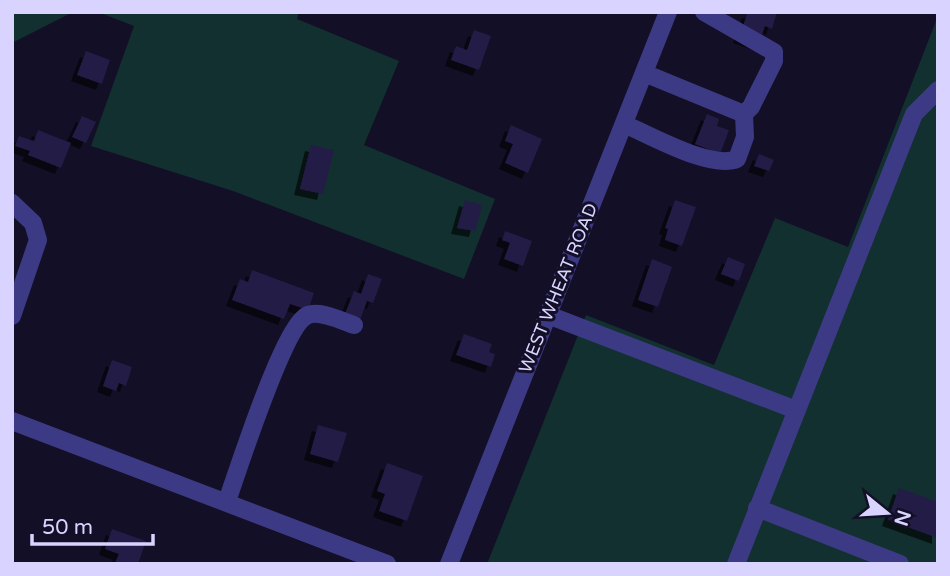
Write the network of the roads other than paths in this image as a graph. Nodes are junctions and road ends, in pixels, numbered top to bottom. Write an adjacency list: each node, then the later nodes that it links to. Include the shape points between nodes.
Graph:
1 (668, 12): 3 (street, WEST WHEAT ROAD)
2 (704, 12): 5 (street, via 774,52 774,61)
3 (644, 73): 5 (street); 6 (street, WEST WHEAT ROAD)
4 (938, 90): 11 (street, via 914,114)
5 (744, 114): 6 (street, via 743,149 730,163 707,159)
6 (624, 124): 8 (street, WEST WHEAT ROAD)
7 (12, 203): 9 (street, via 33,223 38,240)
8 (548, 314): 11 (street); 16 (street, WEST WHEAT ROAD)
9 (12, 316)
10 (354, 325): 13 (street, via 319,314 300,320 276,369)
11 (796, 410): 14 (street)
12 (12, 421): 13 (street)
13 (227, 501): 15 (street)
14 (757, 509): 17 (street); 18 (street)
15 (387, 564)
16 (449, 564)
17 (736, 564)
18 (900, 564)

